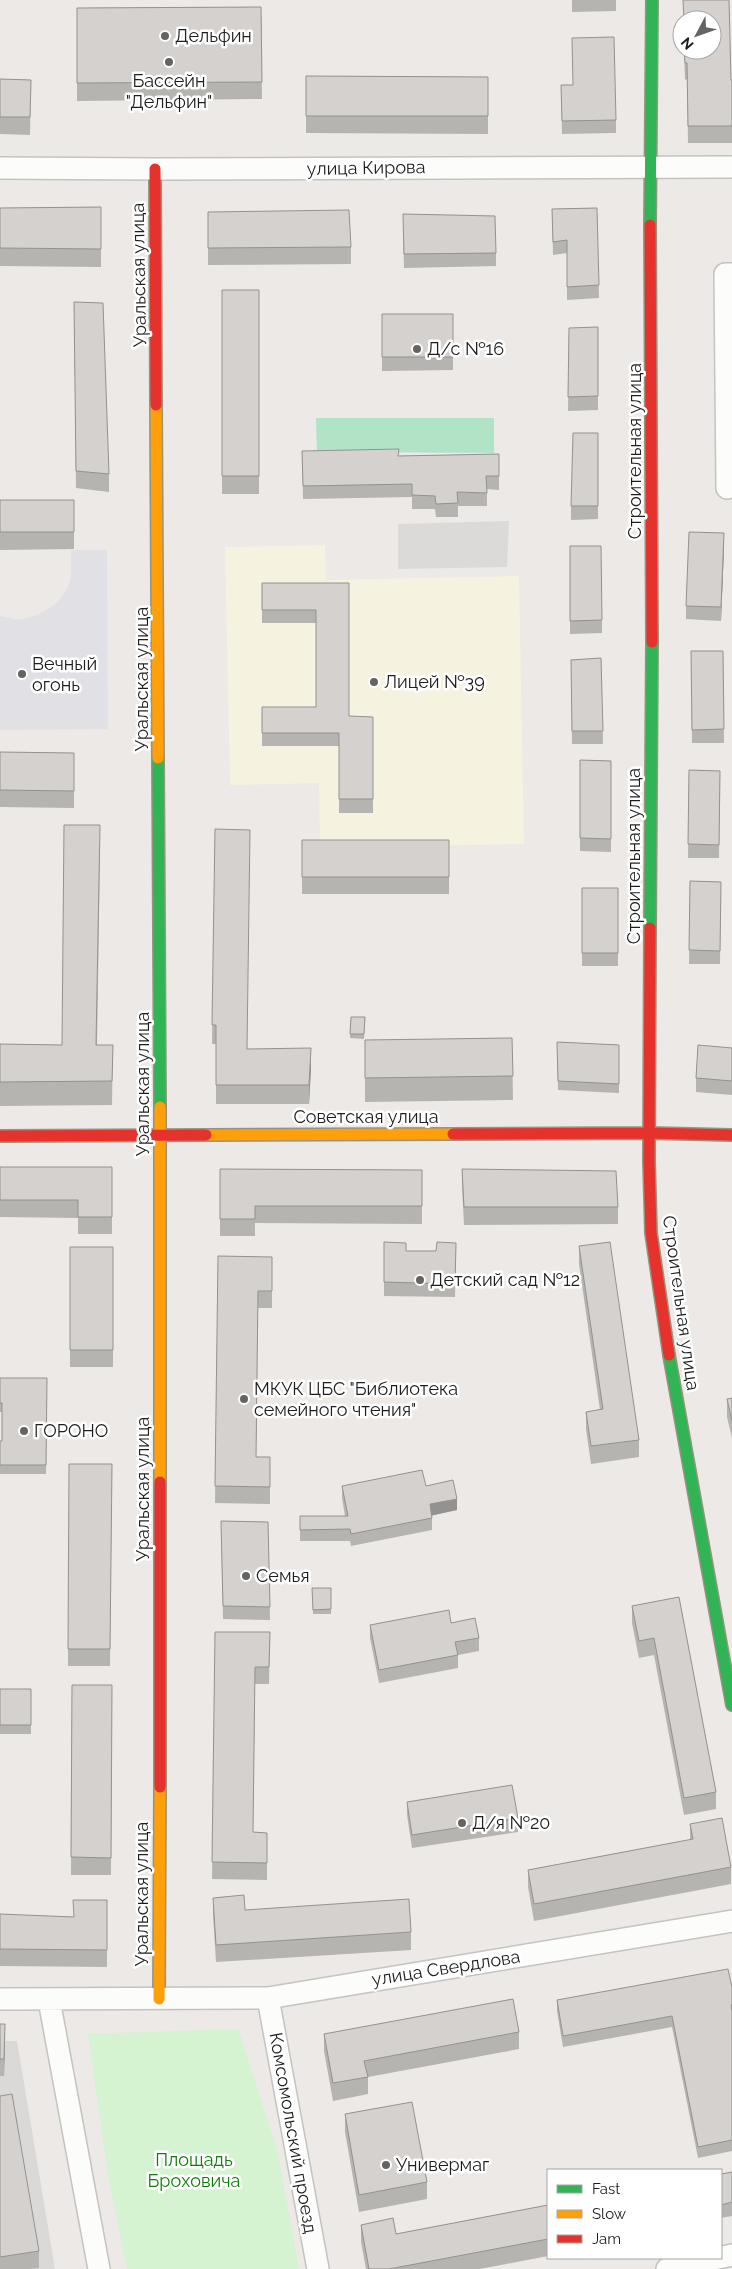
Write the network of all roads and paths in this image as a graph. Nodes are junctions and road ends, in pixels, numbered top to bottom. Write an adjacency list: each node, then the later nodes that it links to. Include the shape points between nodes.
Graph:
1 (652, 0): 2 (street, Строительная улица)
2 (650, 167): 3 (street, улица Кирова); 5 (street, улица Кирова); 8 (street, Строительная улица, via 653,526)
3 (732, 167)
4 (0, 168): 5 (street, улица Кирова)
5 (155, 169): 11 (street, Уральская улица)
6 (732, 274): 7 (street, via 725,274)
7 (727, 488)
8 (649, 1133): 9 (street, Советская улица); 11 (street, Советская улица); 12 (street, Строительная улица, via 652,1243 670,1362)
9 (732, 1135)
10 (0, 1136): 11 (street, Советская улица)
11 (160, 1136): 16 (street, Уральская улица)
12 (732, 1705)
13 (732, 1921): 14 (street, улица Свердлова)
14 (268, 1998): 16 (street, улица Свердлова); 20 (street, Комсомольский проезд)
15 (0, 1999): 17 (street, улица Свердлова)
16 (159, 1999): 17 (street, улица Свердлова)
17 (49, 2000): 19 (street)
18 (717, 2259): 21 (street)
19 (99, 2269)
20 (318, 2269)
21 (667, 2269)

